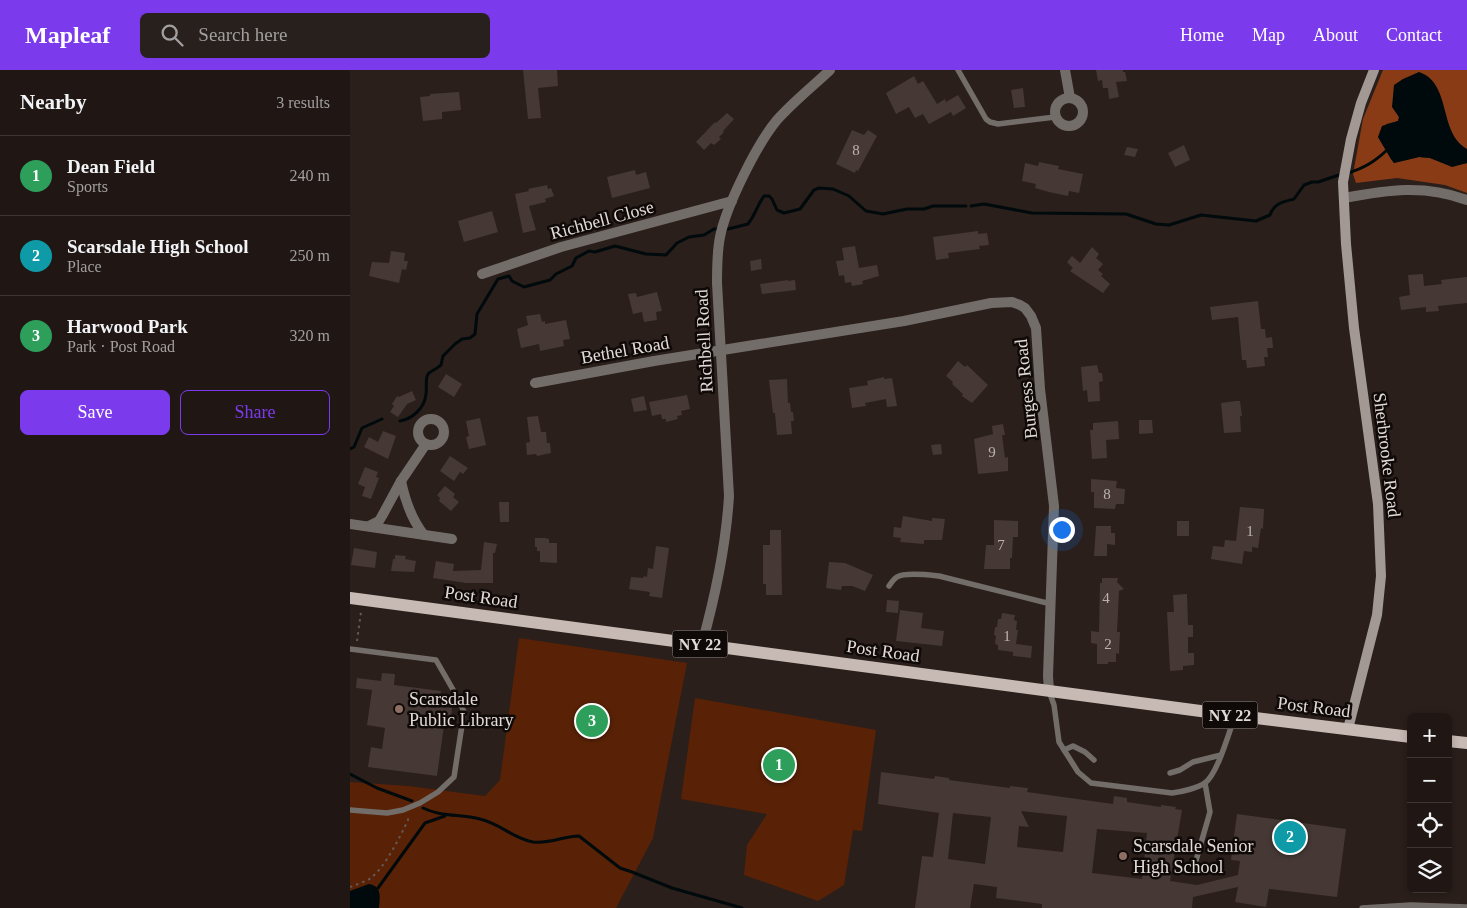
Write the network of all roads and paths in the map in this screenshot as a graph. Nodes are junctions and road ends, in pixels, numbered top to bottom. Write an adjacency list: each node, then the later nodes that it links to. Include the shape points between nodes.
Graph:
1 (830, 70): 9 (street, Richbell Road, via 791,104 776,122 753,157)
2 (958, 70): 6 (lane, via 990,122 998,124)
3 (1065, 70): 5 (street)
4 (1374, 70): 7 (street, Sherbrooke Road, via 1351,139 1343,182)
5 (1070, 98): 6 (street, via 1057,104); 6 (street, via 1082,107 1081,120 1068,127)
6 (1056, 117)
7 (1344, 198): 8 (street, via 1387,190 1431,190); 26 (street, Sherbrooke Road, via 1354,328 1378,504 1381,552 1377,615)
8 (1467, 200)
9 (732, 201): 10 (street, Richbell Close, via 560,247); 11 (street, Richbell Road, via 720,236 717,264)
10 (482, 274)
11 (720, 350): 12 (street, Bethel Road); 21 (street, Burgess Road, via 904,321 991,303 1012,302 1025,308 1036,328 1054,506); 22 (street, Richbell Road, via 729,496 723,549)
12 (535, 382)
13 (426, 444): 14 (street)
14 (402, 481): 16 (street, via 382,516); 17 (street, via 414,520)
15 (350, 524): 16 (street)
16 (369, 526): 17 (street)
17 (424, 534): 18 (street)
18 (452, 539)
19 (889, 586): 21 (lane, via 900,576 939,576)
20 (356, 598): 22 (main road, Post Road / NY 22); 23 (path)
21 (1051, 604): 24 (street, Burgess Road)
22 (702, 644): 24 (main road, Post Road / NY 22)
23 (353, 649): 35 (lane, via 436,660 464,712 454,777 420,804)
24 (1049, 691): 25 (main road, Post Road / NY 22); 30 (lane, via 1059,742)
25 (1235, 716): 26 (main road, Post Road / NY 22); 31 (lane)
26 (1348, 729): 27 (main road, Post Road / NY 22)
27 (1407, 736)
28 (1452, 741): 29 (main road)
29 (1467, 743)
30 (1064, 750): 32 (lane, via 1073,746); 34 (lane, via 1078,772 1091,783 1172,793)
31 (1221, 755): 33 (lane, via 1193,762); 34 (lane)
32 (1094, 760)
33 (1170, 773)
34 (1205, 783): 37 (lane, via 1210,812)
35 (407, 808): 36 (lane, via 387,813); 38 (path, via 408,820 380,868 372,877)
36 (350, 810)
37 (1195, 864)
38 (350, 887)
39 (1467, 907): 40 (lane, via 1411,905)
40 (1362, 908)

